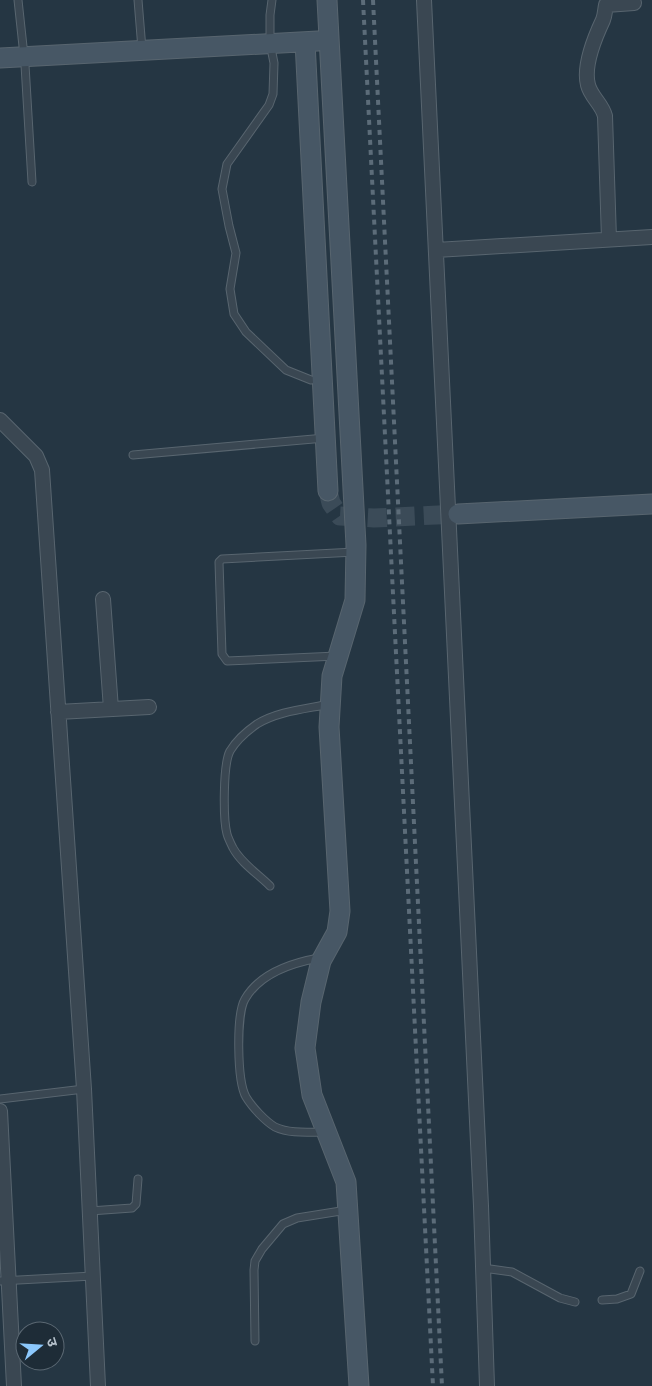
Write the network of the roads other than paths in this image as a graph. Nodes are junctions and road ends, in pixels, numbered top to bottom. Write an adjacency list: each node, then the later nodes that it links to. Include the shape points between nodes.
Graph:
1 (18, 0): 11 (lane)
2 (138, 0): 10 (lane)
3 (272, 0): 9 (lane)
4 (327, 0): 7 (street)
5 (424, 0): 16 (street)
6 (634, 3): 15 (street, via 606,5 587,76 591,91 605,116)
7 (329, 40): 8 (street); 24 (street)
8 (305, 42): 9 (street); 19 (street)
9 (270, 44): 10 (street); 17 (lane, via 274,63 273,94 269,105 227,164 222,189 236,253 230,289 234,314 246,332 286,370)
10 (142, 50): 11 (street)
11 (24, 56): 12 (street); 13 (lane)
12 (0, 58)
13 (32, 182)
14 (652, 237): 15 (street)
15 (609, 240): 16 (street)
16 (436, 250): 40 (street)
17 (311, 380)
18 (0, 420): 30 (street, via 36,456 42,470)
19 (325, 438): 20 (lane); 21 (street)
20 (133, 455)
21 (328, 491)
22 (652, 504): 23 (street)
23 (458, 514)
24 (356, 552): 26 (street, via 355,600); 26 (lane, via 222,559 219,562 223,658 227,661)
25 (103, 599): 29 (street)
26 (338, 656): 27 (street, via 332,676)
27 (330, 704): 31 (lane, via 278,714 257,724 243,735 225,765 227,833 234,849); 32 (street, via 340,911 337,932)
28 (150, 707): 29 (street)
29 (111, 709): 30 (street)
30 (58, 712): 33 (street)
31 (270, 886)
32 (323, 957): 36 (street, via 311,1002 305,1048 312,1095); 36 (lane, via 274,972 257,984 244,1000 239,1015 240,1074 246,1096 274,1126 298,1132)
33 (84, 1089): 34 (lane); 39 (street)
34 (0, 1099)
35 (0, 1111): 43 (street)
36 (327, 1132): 38 (street, via 346,1182)
37 (138, 1179): 39 (lane, via 135,1207)
38 (347, 1210): 46 (lane, via 297,1218 283,1224 262,1249 254,1270); 49 (street)
39 (90, 1211): 42 (street)
40 (483, 1268): 45 (lane, via 512,1272); 50 (street)
41 (640, 1271): 44 (lane, via 631,1294)
42 (93, 1276): 43 (lane); 48 (street)
43 (4, 1280): 47 (street)
44 (602, 1300)
45 (574, 1302)
46 (255, 1341)
47 (14, 1386)
48 (98, 1386)
49 (359, 1386)
50 (487, 1386)

